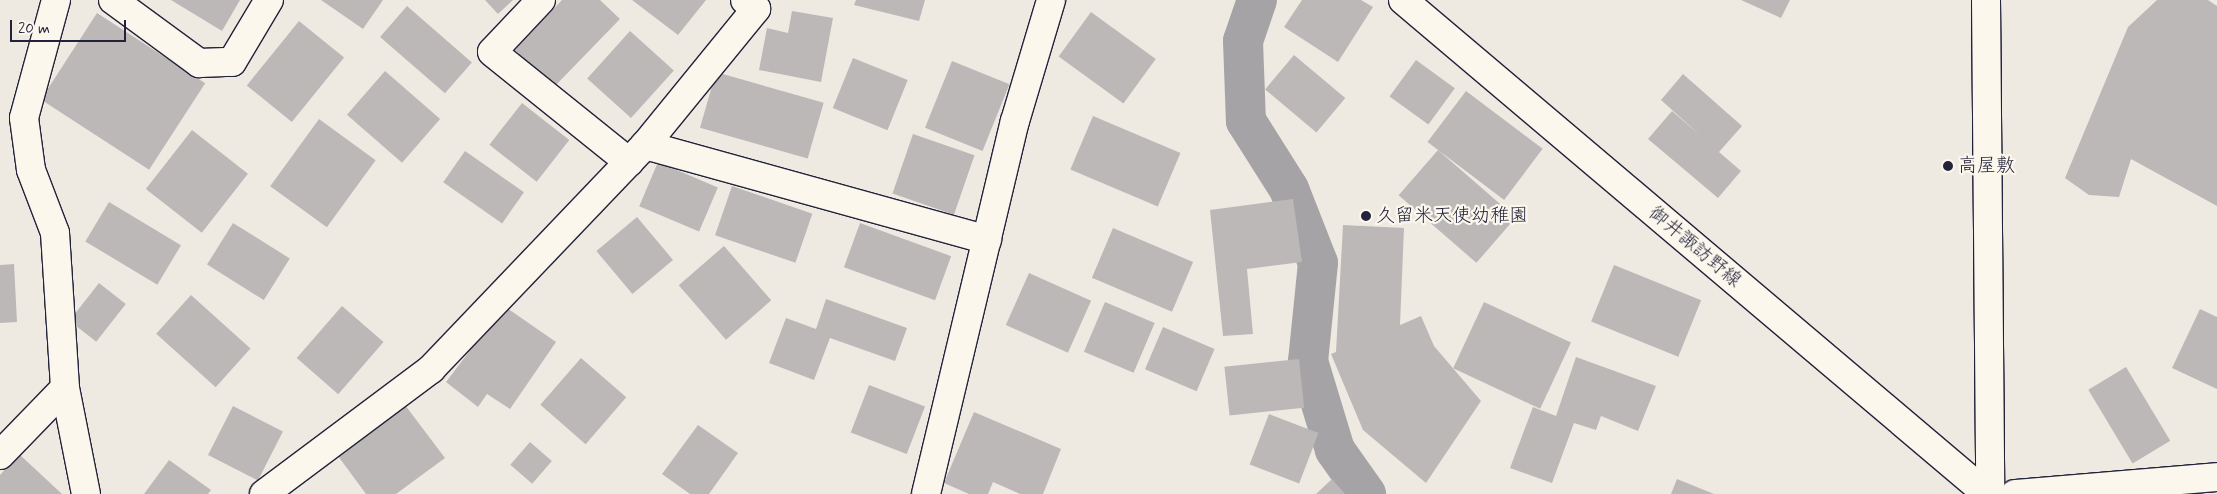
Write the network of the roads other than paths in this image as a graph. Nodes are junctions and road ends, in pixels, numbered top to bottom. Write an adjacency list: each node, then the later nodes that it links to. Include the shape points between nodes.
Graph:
1 (56, 0): 11 (street, via 24,118 31,170 55,233)
2 (113, 0): 3 (street, via 199,63 232,62)
3 (270, 0)
4 (541, 0): 9 (street, via 492,52)
5 (745, 0): 9 (street, via 756,9)
6 (1051, 0): 10 (street, via 1015,121)
7 (1403, 0): 17 (street, 御井諏訪野線)
8 (1986, 0): 17 (street)
9 (637, 154): 10 (street); 15 (street, via 431,370)
10 (987, 240): 16 (street)
11 (65, 388): 12 (street); 14 (street)
12 (0, 455)
13 (2217, 477): 18 (street)
14 (86, 494)
15 (264, 494)
16 (926, 494)
17 (1989, 494)
18 (2015, 494)

